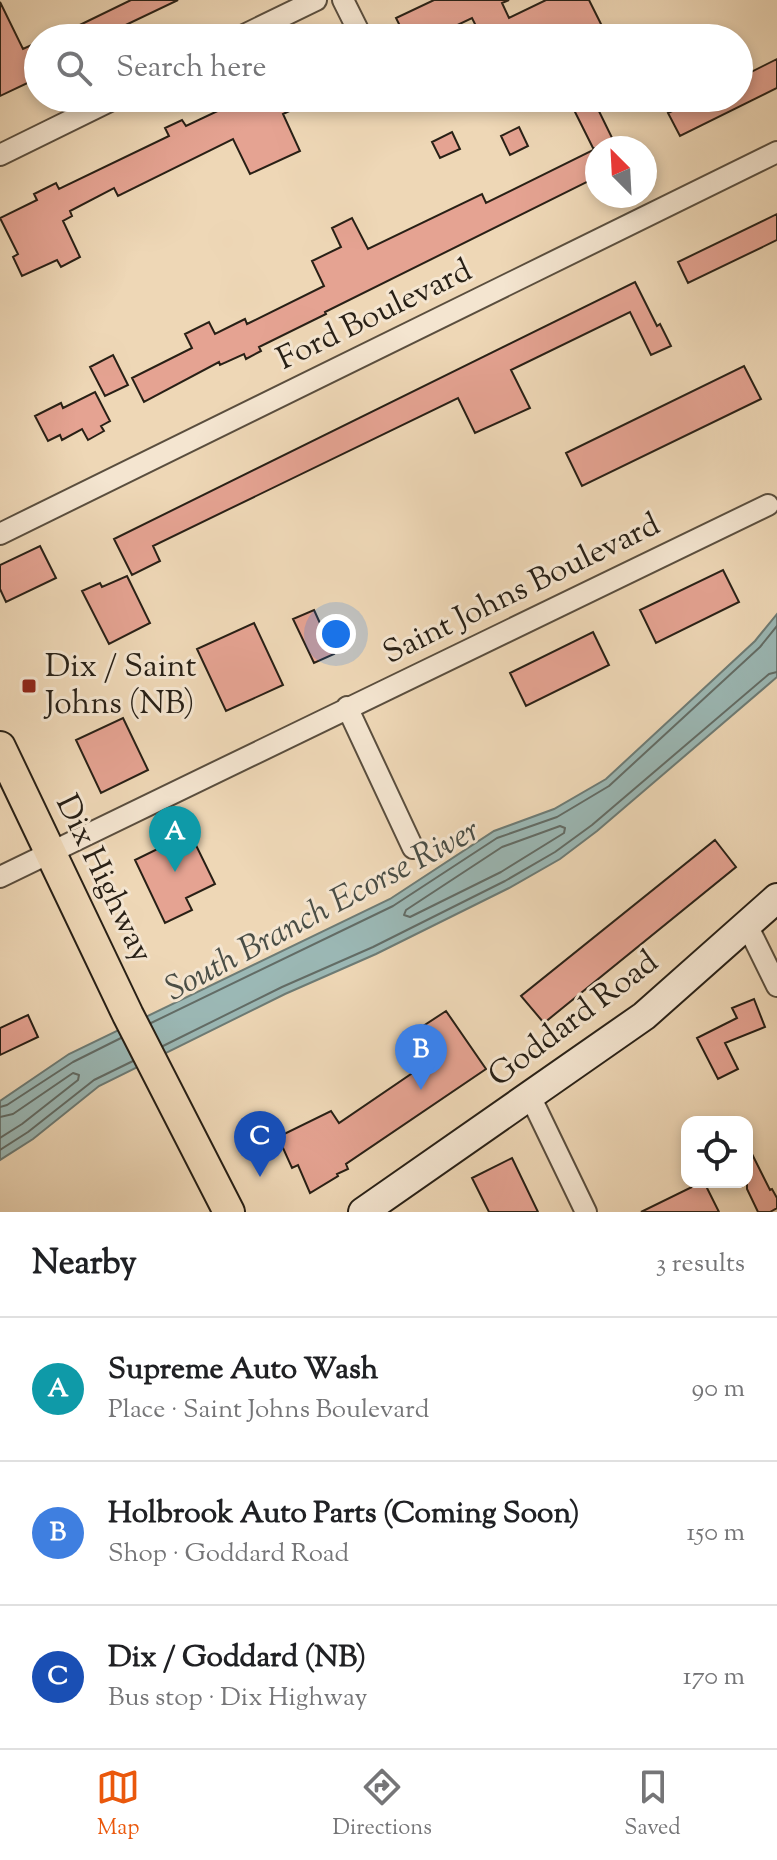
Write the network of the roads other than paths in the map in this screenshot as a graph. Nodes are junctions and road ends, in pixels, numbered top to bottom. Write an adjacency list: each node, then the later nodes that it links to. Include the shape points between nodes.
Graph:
1 (316, 0): 3 (street)
2 (343, 0): 4 (street)
3 (267, 24)
4 (355, 24)
5 (88, 112): 7 (street)
6 (777, 152): 9 (street, Ford Boulevard)
7 (0, 155)
8 (768, 505): 10 (street, Saint Johns Boulevard)
9 (0, 534)
10 (347, 707): 12 (street); 13 (street, Saint Johns Boulevard)
11 (0, 747): 13 (main road, Dix Highway)
12 (413, 848)
13 (51, 852): 14 (street, Saint Johns Boulevard); 19 (main road, Dix Highway)
14 (0, 877)
15 (777, 898): 16 (street, Goddard Road)
16 (747, 925): 17 (street); 18 (street, Goddard Road, via 644,1016)
17 (777, 986)
18 (530, 1096): 20 (street, Goddard Road); 21 (street)
19 (229, 1212)
20 (363, 1212)
21 (586, 1212)

